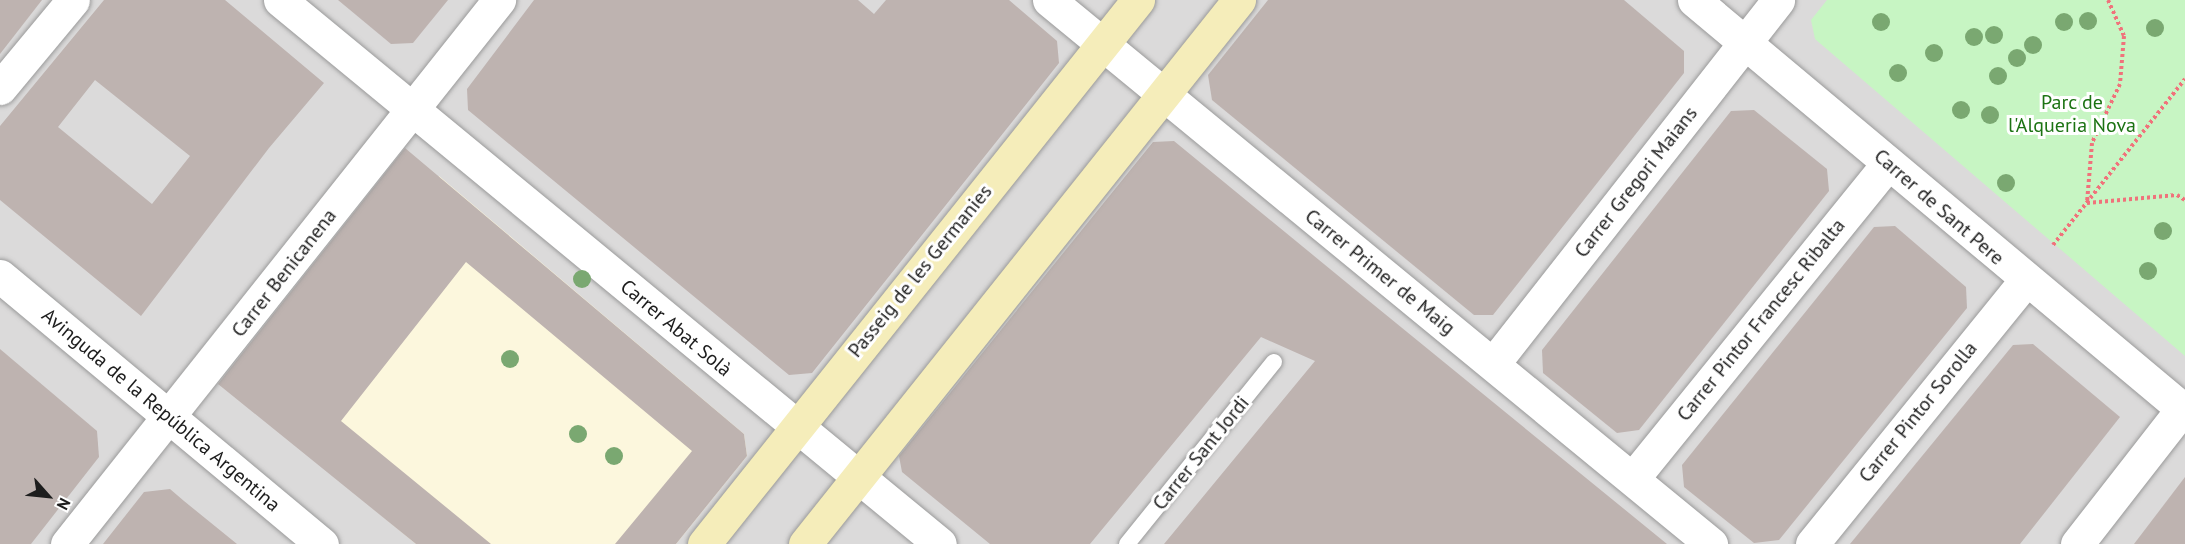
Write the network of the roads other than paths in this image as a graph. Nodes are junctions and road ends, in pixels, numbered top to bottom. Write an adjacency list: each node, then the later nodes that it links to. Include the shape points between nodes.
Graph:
1 (73, 0): 11 (street)
2 (280, 0): 13 (street, Carrer Abat Solà)
3 (499, 0): 13 (street, Carrer Benicanena)
4 (1049, 0): 10 (street, Carrer Primer de Maig)
5 (1138, 0): 10 (street, Passeig de les Germanies)
6 (1239, 0): 12 (street)
7 (1694, 0): 9 (street, Carrer de Sant Pere)
8 (1778, 0): 9 (street, Carrer Gregori Maians)
9 (1745, 43): 14 (street, Carrer de Sant Pere); 18 (street, Carrer Gregori Maians)
10 (1102, 44): 12 (street, Carrer Primer de Maig); 21 (street, Passeig de les Germanies)
11 (0, 88)
12 (1164, 95): 18 (street, Carrer Primer de Maig); 23 (street)
13 (414, 110): 20 (street, Carrer Benicanena); 21 (street, Carrer Abat Solà)
14 (1888, 163): 16 (street, Carrer de Sant Pere); 22 (street, Carrer Pintor Francesc Ribalta)
15 (0, 276): 20 (street, Avinguda de la República Argentina)
16 (2025, 281): 19 (street, Carrer de Sant Pere); 31 (street, Carrer Pintor Sorolla)
17 (1274, 362): 29 (lane, Carrer Sant Jordi)
18 (1493, 364): 22 (street, Carrer Primer de Maig)
19 (2183, 410): 32 (street)
20 (168, 417): 24 (street, Carrer Benicanena); 25 (street, Avinguda de la República Argentina)
21 (796, 427): 23 (street, Carrer Abat Solà); 26 (street, Passeig de les Germanies)
22 (1634, 477): 30 (street, Carrer Primer de Maig)
23 (856, 478): 27 (street); 28 (street, Carrer Abat Solà)
24 (67, 544)
25 (322, 544)
26 (704, 544)
27 (805, 544)
28 (940, 544)
29 (1127, 544)
30 (1711, 544)
31 (1812, 544)
32 (2077, 544)

